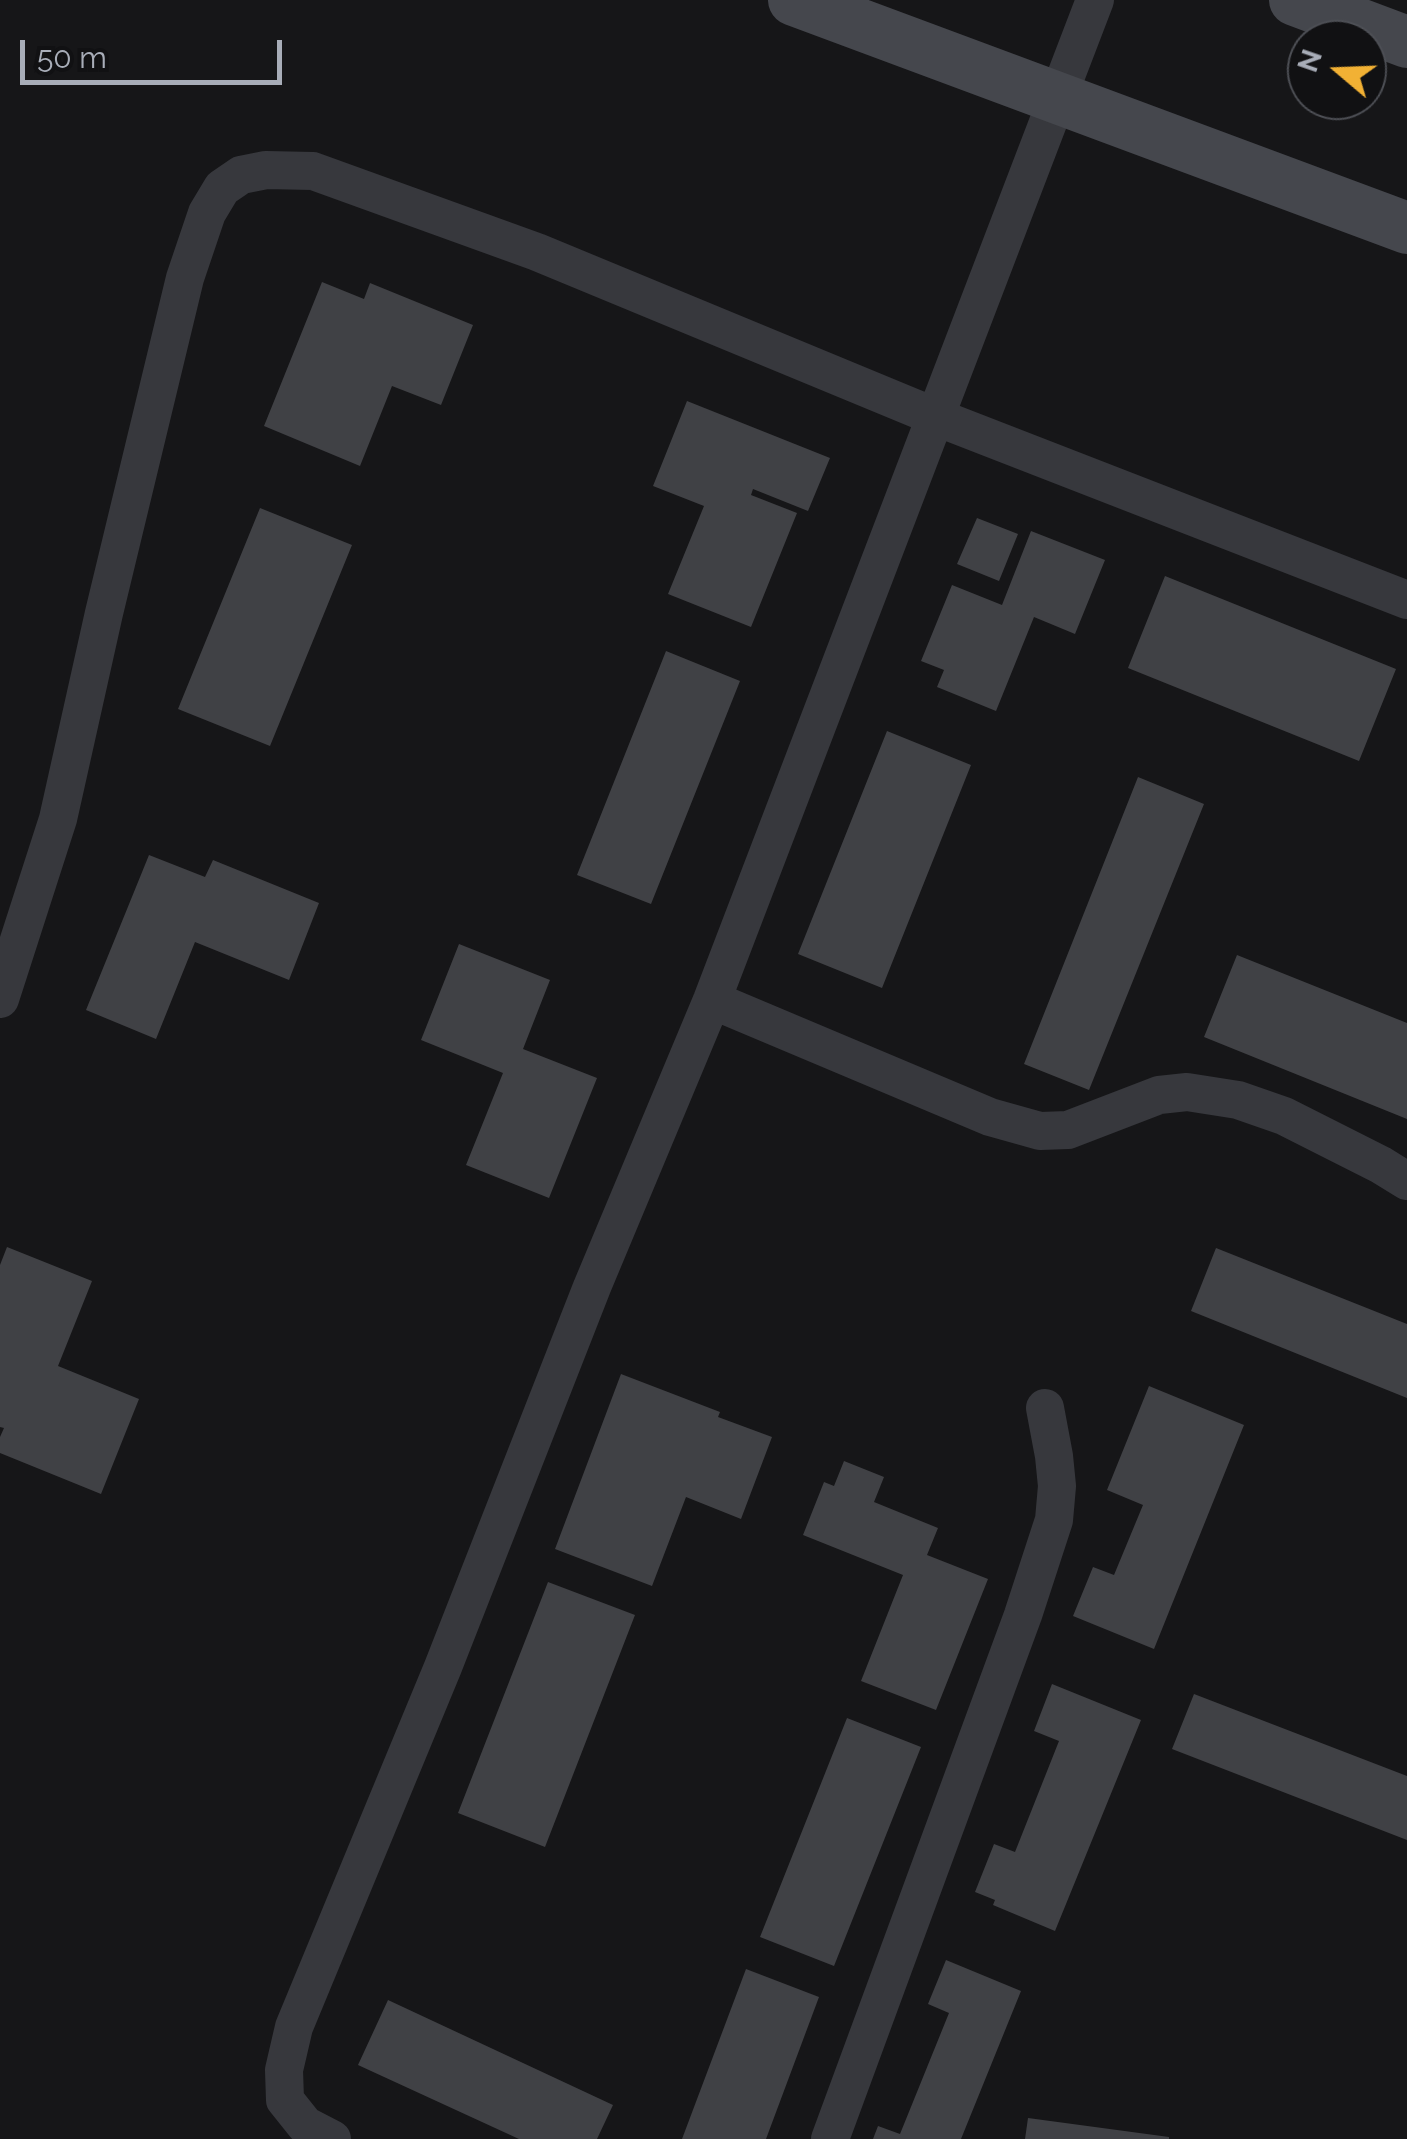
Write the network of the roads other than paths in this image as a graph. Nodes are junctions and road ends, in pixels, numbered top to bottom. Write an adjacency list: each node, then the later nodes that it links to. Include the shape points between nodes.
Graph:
1 (794, 0): 5 (main road)
2 (1095, 0): 5 (street)
3 (1295, 0): 4 (main road)
4 (1407, 42)
5 (1057, 99): 6 (main road); 7 (street)
6 (1407, 228)
7 (936, 416): 8 (street); 9 (street, via 538,252 314,171 241,175 222,188 207,213 185,278 58,819); 10 (street)
8 (1407, 600)
9 (0, 999)
10 (712, 1000): 11 (street, via 990,1116 1040,1130 1068,1130 1159,1094 1187,1092 1284,1116); 13 (street, via 294,2027 285,2100 304,2125)
11 (1407, 1181)
12 (1044, 1408): 14 (street, via 1057,1486 1054,1520)
13 (332, 2139)
14 (830, 2139)

